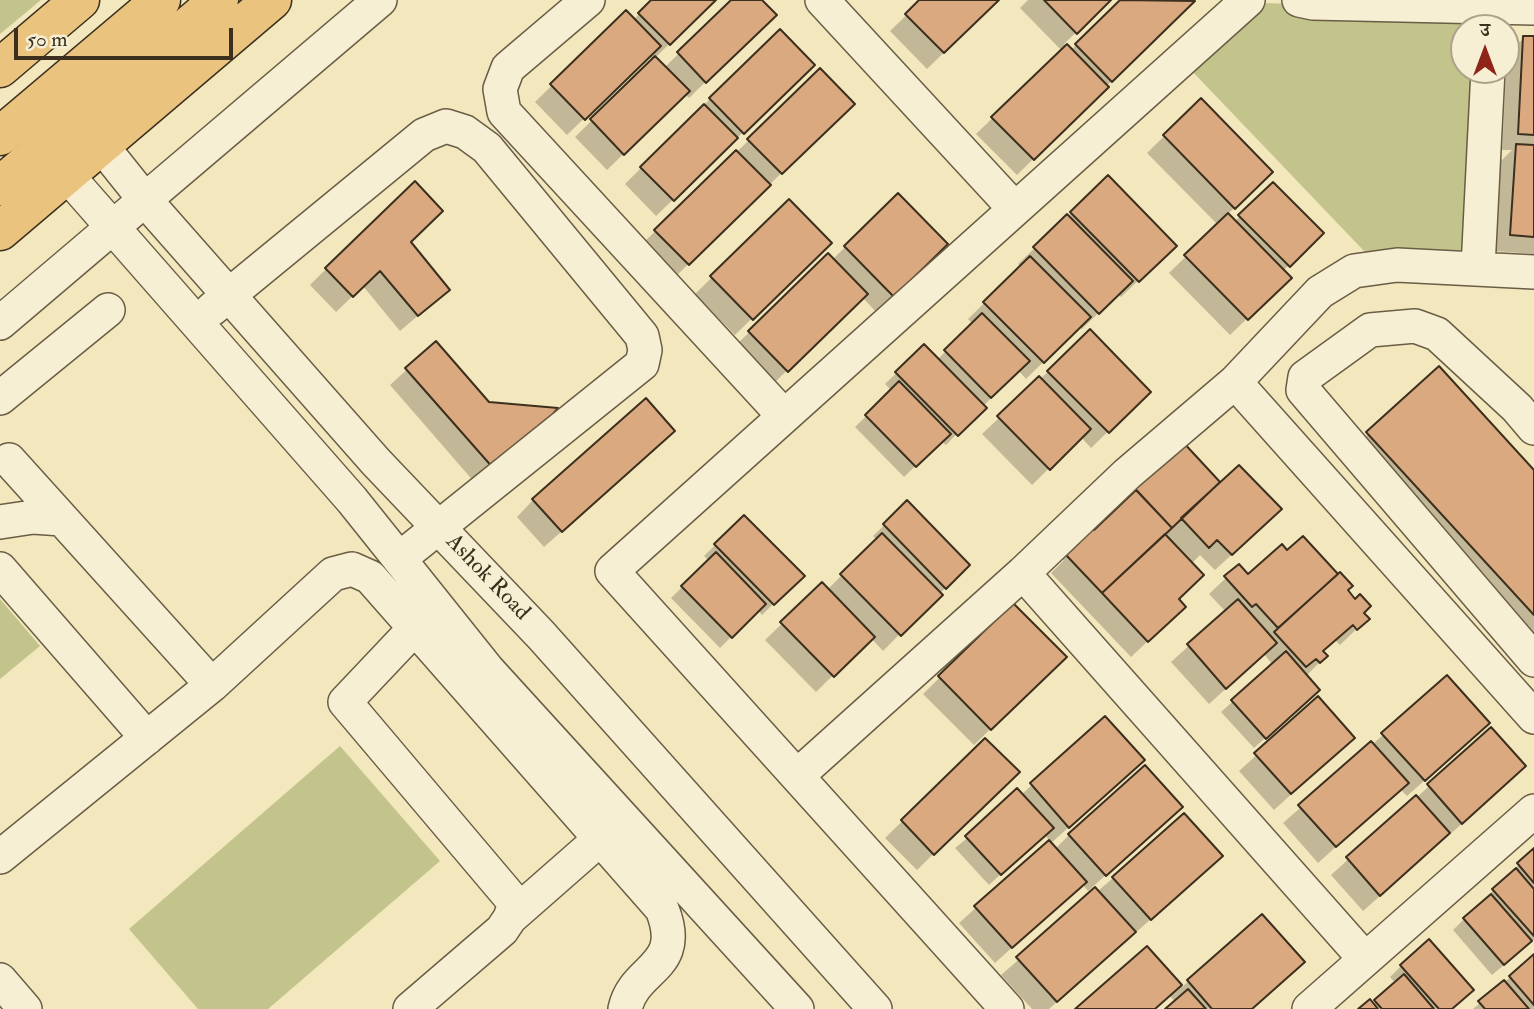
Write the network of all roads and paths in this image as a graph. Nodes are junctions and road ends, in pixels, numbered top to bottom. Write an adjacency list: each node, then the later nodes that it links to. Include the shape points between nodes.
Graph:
1 (64, 0): 14 (street)
2 (80, 0): 15 (main road)
3 (161, 0): 17 (main road)
4 (219, 0): 20 (main road)
5 (272, 0): 18 (main road)
6 (380, 0): 21 (street)
7 (588, 0): 33 (street, via 508,68 500,89 504,112)
8 (822, 0): 22 (street)
9 (1248, 0): 22 (street)
10 (1299, 0): 12 (street)
11 (1534, 8): 13 (street)
12 (1453, 14)
13 (1505, 14)
14 (0, 54)
15 (0, 68)
16 (1487, 84): 25 (street)
17 (0, 136)
18 (101, 145): 19 (main road); 21 (street, Ashok Road)
19 (66, 174): 23 (street); 24 (main road)
20 (0, 186)
21 (145, 200): 23 (street); 27 (street, Ashok Road)
22 (1015, 209): 33 (street)
23 (114, 227): 29 (street); 30 (street)
24 (0, 231)
25 (1478, 268): 26 (street); 31 (street, via 1397,265 1354,271 1320,292)
26 (1534, 272)
27 (230, 295): 29 (street); 38 (street, Ashok Road); 38 (street, via 425,135 446,126 465,132 487,148 642,336 645,350 642,364)
28 (108, 310): 32 (street)
29 (196, 321): 39 (street)
30 (0, 323)
31 (1235, 382): 41 (street, via 1126,474); 45 (street)
32 (0, 398)
33 (784, 416): 47 (street, via 612,571)
34 (1534, 428): 43 (street, via 1437,334 1415,326 1370,330 1304,377 1303,390)
35 (9, 460): 36 (street)
36 (62, 519): 37 (street); 44 (street)
37 (0, 522)
38 (439, 528): 39 (street); 58 (street, Ashok Road, via 541,635)
39 (399, 559): 49 (street)
40 (0, 569): 46 (street)
41 (1023, 573): 47 (street); 52 (street)
42 (415, 628): 44 (street, via 370,577 352,569 333,574); 49 (street); 51 (street, via 345,702 514,903)
43 (1534, 660)
44 (212, 685): 46 (street)
45 (1534, 717)
46 (147, 738): 50 (street)
47 (797, 776): 59 (street)
48 (1534, 811): 52 (street)
49 (612, 829): 51 (street); 56 (street, via 668,926 661,961 628,996); 57 (street)
50 (0, 857)
51 (510, 918): 55 (street)
52 (1365, 959): 60 (street)
53 (0, 981): 54 (street)
54 (25, 1009)
55 (411, 1009)
56 (625, 1009)
57 (797, 1009)
58 (875, 1009)
59 (1007, 1009)
60 (1309, 1009)

